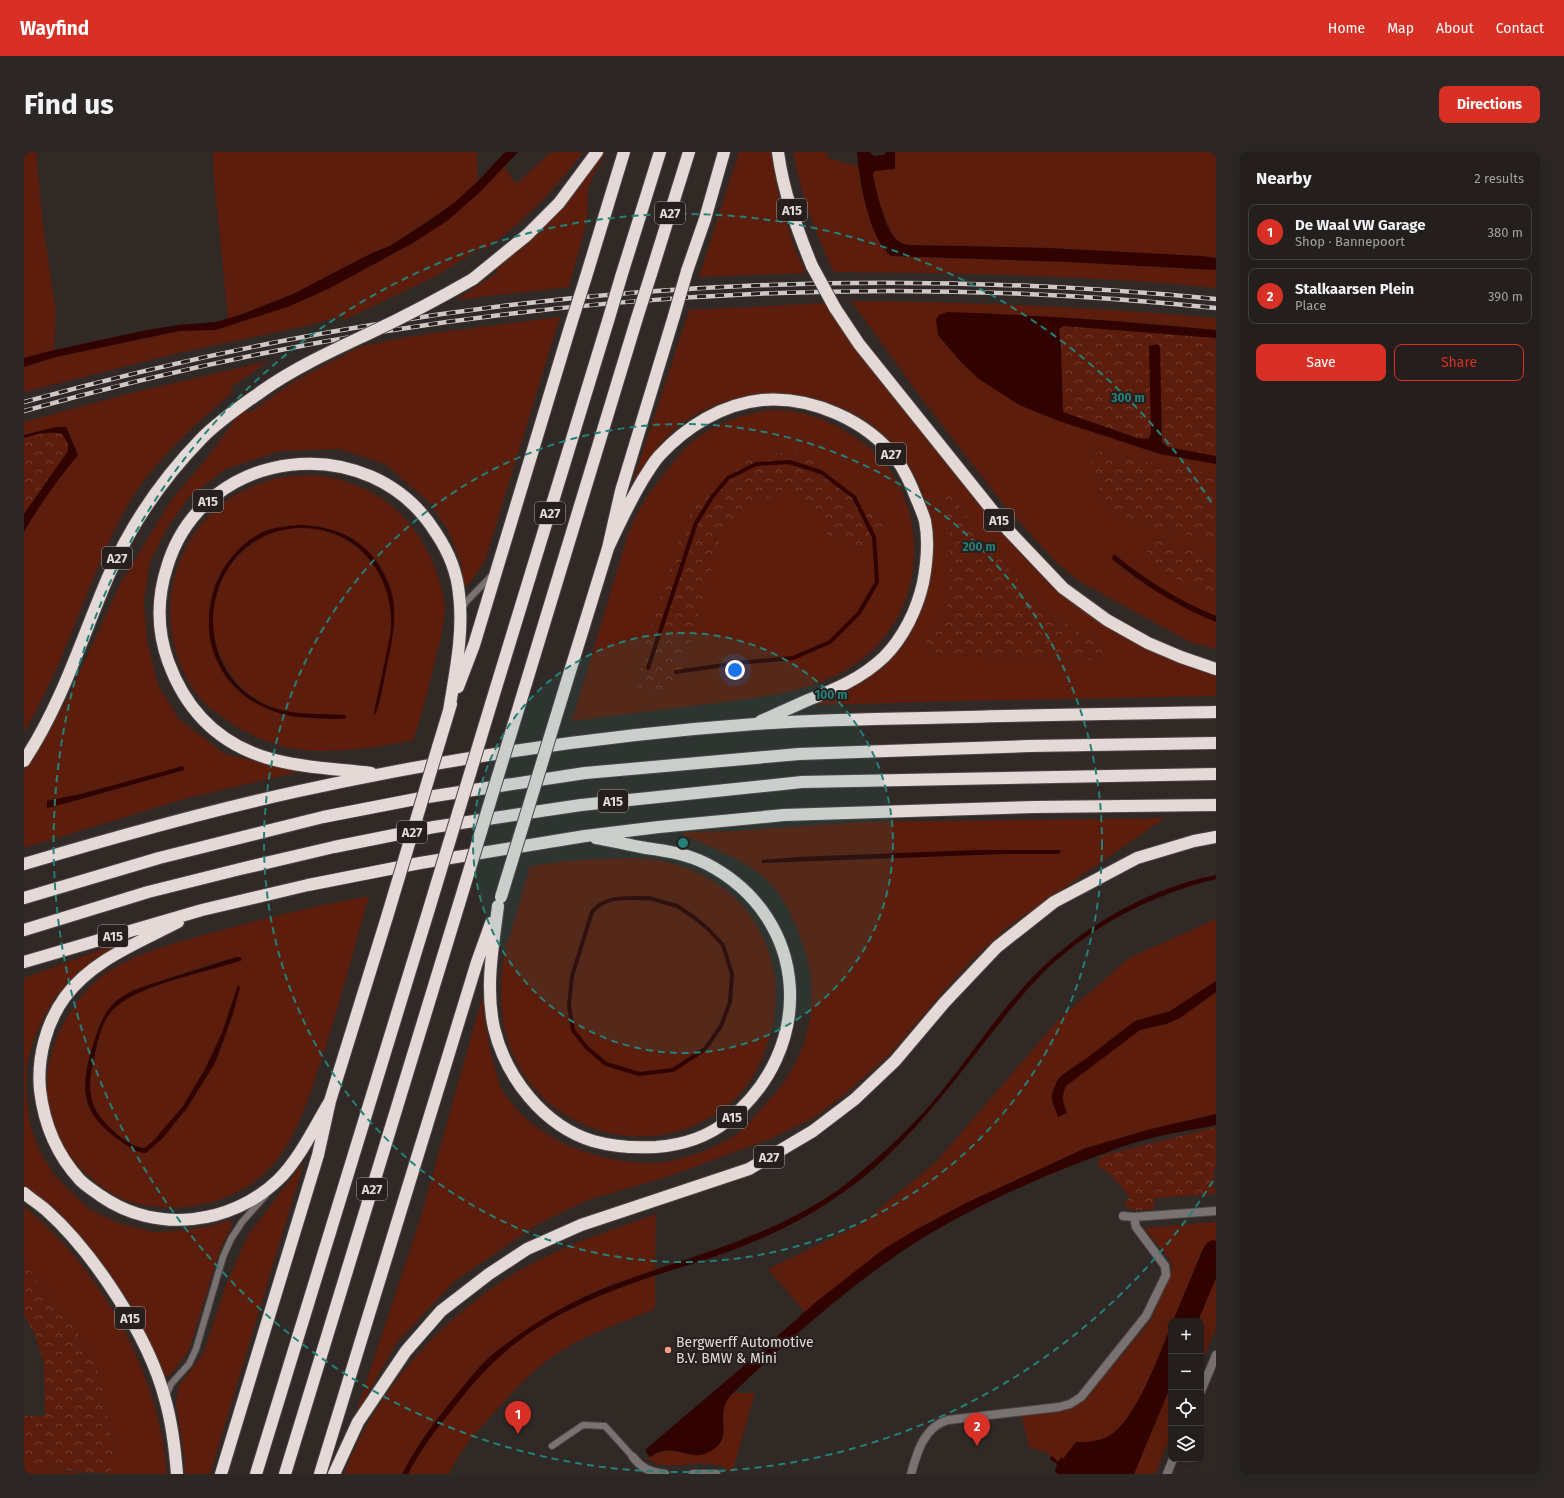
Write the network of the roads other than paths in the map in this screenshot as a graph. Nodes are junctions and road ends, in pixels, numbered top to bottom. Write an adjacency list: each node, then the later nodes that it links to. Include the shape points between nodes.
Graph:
1 (597, 152): 15 (highway, A27, bridge, via 559,204 527,235 472,279 409,314 285,375 232,413 203,438 156,493 129,535 108,577 54,710)
2 (624, 152): 8 (highway, A27, bridge)
3 (660, 152): 41 (highway, A27, bridge)
4 (689, 152): 42 (highway, A27, bridge)
5 (724, 152): 7 (highway, A27, bridge, via 621,491)
6 (778, 152): 10 (highway, A15, bridge, via 785,189 798,232 812,266 835,308 859,344 988,507 1063,588 1107,620 1148,643)
7 (608, 548): 13 (highway, A27, via 634,495 659,456 688,429 716,413 736,406 760,400 782,399 804,402 832,411 877,440 898,461 912,486 925,520 927,565 914,614 886,656 867,672 848,684); 23 (highway, A27, bridge)
8 (497, 570): 9 (lane, A27, via 466,602); 11 (highway, A27, via 474,645)
9 (460, 612): 11 (highway, A15, via 460,640); 16 (highway, A15, via 459,594 452,565 444,545 420,511 378,479 337,465 288,464 264,469 241,478 206,503 193,516 174,546 163,579 160,634 171,671 184,697 204,722 250,752 272,760)
10 (1216, 669)
11 (449, 711): 27 (highway, A27, bridge)
12 (1216, 712): 13 (highway, A15)
13 (756, 724): 16 (highway, A15, via 529,748)
14 (1216, 743): 22 (highway, A15, via 799,754 585,773 421,798 323,817 159,858)
15 (24, 761)
16 (382, 774): 21 (highway, A15, via 185,818)
17 (1216, 774): 25 (highway, A15, via 802,782 581,805 434,827 240,868 148,892)
18 (1216, 805): 19 (highway, A15, via 784,815)
19 (585, 836): 23 (highway, A15, via 670,851 707,864 751,898 776,935 784,954 789,978 790,1010 787,1031 764,1083 726,1122 706,1134 677,1144 622,1147 594,1141 574,1133 557,1123 535,1104 511,1070 495,1029 490,985); 24 (highway, A15, via 376,871)
20 (1216, 837): 44 (highway, A27, via 1137,858 1054,902 997,947 944,1003 896,1061 855,1099 814,1131 749,1169 581,1225 527,1249 489,1274 442,1311 406,1351 358,1422)
21 (24, 864)
22 (24, 898)
23 (500, 902): 43 (highway, A27, via 477,962)
24 (202, 910): 26 (highway, A15); 28 (highway, A27, via 113,955 85,976 66,996 48,1030 41,1054 39,1082 46,1119 55,1144 82,1181 109,1201 151,1217 186,1220 224,1213 245,1204)
25 (24, 930)
26 (24, 962)
27 (330, 1101): 28 (highway, A27, via 302,1150); 40 (highway, A27, via 318,1155)
28 (279, 1179): 35 (lane, A27, via 242,1222 231,1239 223,1257 196,1349 188,1364 170,1384)
29 (24, 1193): 35 (highway, A15, via 77,1242 110,1286 155,1367)
30 (1216, 1211): 32 (street)
31 (1123, 1216): 32 (street)
32 (1134, 1217): 48 (street, via 1136,1227 1165,1266 1166,1275 1146,1316 1080,1397 1070,1404 1058,1407 941,1422 932,1428 922,1441)
33 (1215, 1359): 34 (street)
34 (1201, 1390)
35 (165, 1399): 39 (highway, A15)
36 (552, 1446): 37 (lane, via 583,1425 604,1426)
37 (633, 1457): 45 (street, via 642,1468)
38 (1172, 1462): 49 (street)
39 (177, 1474)
40 (221, 1474)
41 (256, 1474)
42 (285, 1474)
43 (320, 1474)
44 (334, 1474)
45 (665, 1474)
46 (693, 1474): 47 (street)
47 (716, 1474)
48 (911, 1474)
49 (1167, 1474)

